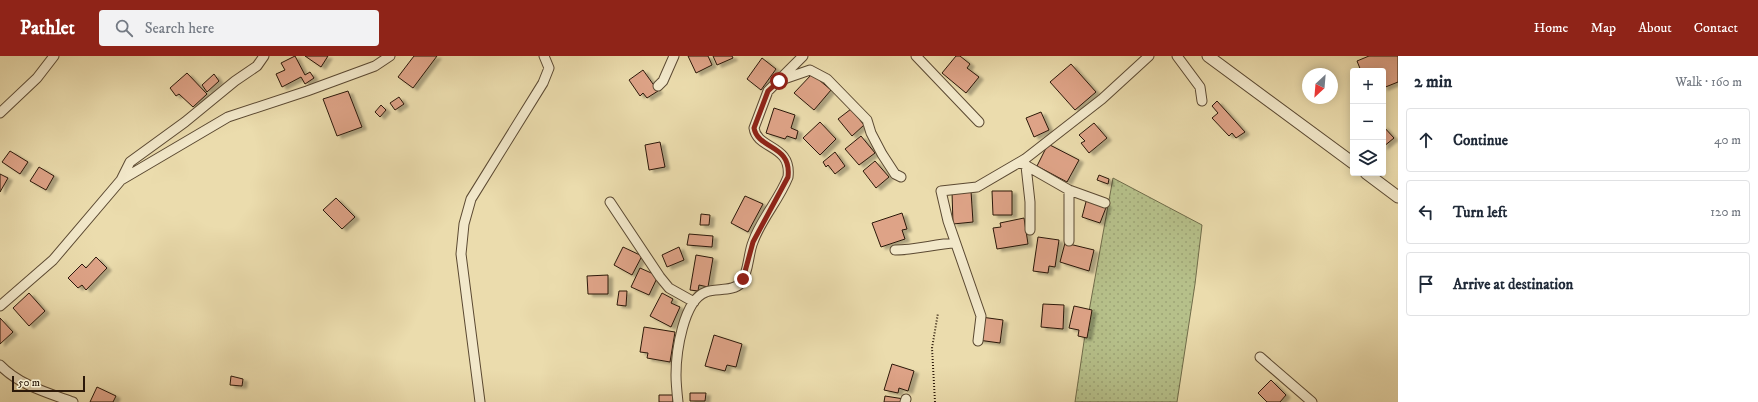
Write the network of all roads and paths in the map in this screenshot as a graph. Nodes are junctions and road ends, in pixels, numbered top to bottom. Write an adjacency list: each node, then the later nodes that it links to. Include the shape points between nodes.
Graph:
1 (54, 56): 14 (street, via 36,78)
2 (264, 56): 20 (street, via 257,66 130,162)
3 (390, 56): 20 (street, via 375,66 228,117)
4 (544, 56): 36 (street, via 549,68 543,84 471,199 464,224 461,254)
5 (674, 56): 12 (street, via 663,81)
6 (803, 56): 11 (street)
7 (916, 56): 15 (street)
8 (1149, 56): 17 (street, via 1102,99)
9 (1177, 56): 13 (street, via 1200,87)
10 (1208, 56): 16 (street)
11 (779, 81): 19 (street, via 810,70 827,79 867,120 882,154 895,174); 29 (street, via 768,91 754,128 759,138 785,157 788,177 753,242 740,284 706,292)
12 (658, 86)
13 (1202, 101)
14 (0, 113)
15 (979, 122)
16 (1350, 161)
17 (1023, 164): 21 (street); 25 (street, via 1030,202); 27 (street, via 977,187 941,191)
18 (1370, 176): 22 (street)
19 (901, 177)
20 (122, 180): 30 (street, via 53,260)
21 (1069, 190): 24 (street); 26 (street)
22 (1398, 197)
23 (610, 202): 29 (street, via 669,288)
24 (1105, 203)
25 (1030, 230)
26 (1069, 241)
27 (955, 243): 28 (street); 32 (street, via 981,316)
28 (895, 250)
29 (694, 302): 37 (street, via 678,343)
30 (0, 306)
31 (938, 313): 38 (path, via 932,348)
32 (978, 341)
33 (1260, 357): 39 (street)
34 (0, 366): 35 (street, via 16,379)
35 (73, 402)
36 (480, 402)
37 (678, 402)
38 (935, 402)
39 (1312, 402)

